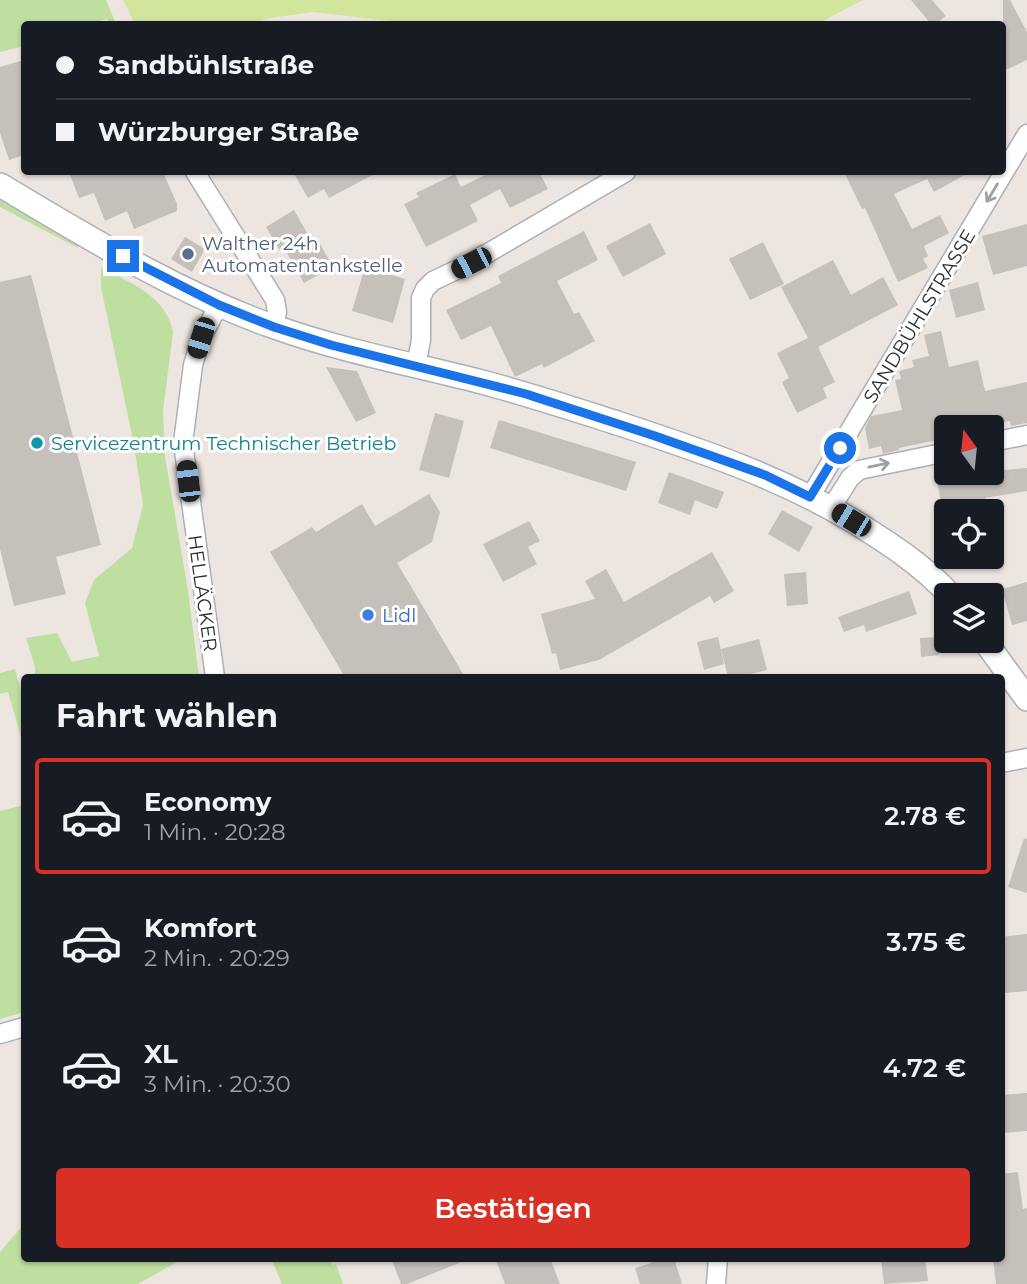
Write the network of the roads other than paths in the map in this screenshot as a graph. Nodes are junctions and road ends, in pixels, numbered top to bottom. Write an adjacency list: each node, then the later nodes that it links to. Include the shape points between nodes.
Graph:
1 (1027, 134): 2 (street, SANDBÜHLSTRASSE, one-way to 2)
2 (1006, 169)
3 (197, 175): 8 (street, via 275,300)
4 (621, 175): 9 (street, via 433,281 421,298 421,340)
5 (1002, 175): 13 (street, SANDBÜHLSTRASSE, one-way to 13)
6 (0, 185): 7 (street)
7 (219, 305): 8 (street); 17 (street, HELLÄCKER, via 192,365 183,443)
8 (274, 327): 9 (street)
9 (415, 366): 13 (street, via 526,394 655,436 765,475)
10 (1027, 435): 11 (street)
11 (1004, 440)
12 (934, 455): 14 (street, one-way to 12, via 859,470)
13 (810, 497): 14 (street)
14 (831, 508): 15 (street)
15 (937, 583)
16 (993, 653): 18 (street)
17 (215, 674)
18 (1027, 699)
19 (1027, 758): 20 (street)
20 (1005, 761)
21 (21, 1028): 22 (street)
22 (0, 1034)
23 (718, 1262): 24 (street)
24 (716, 1284)

